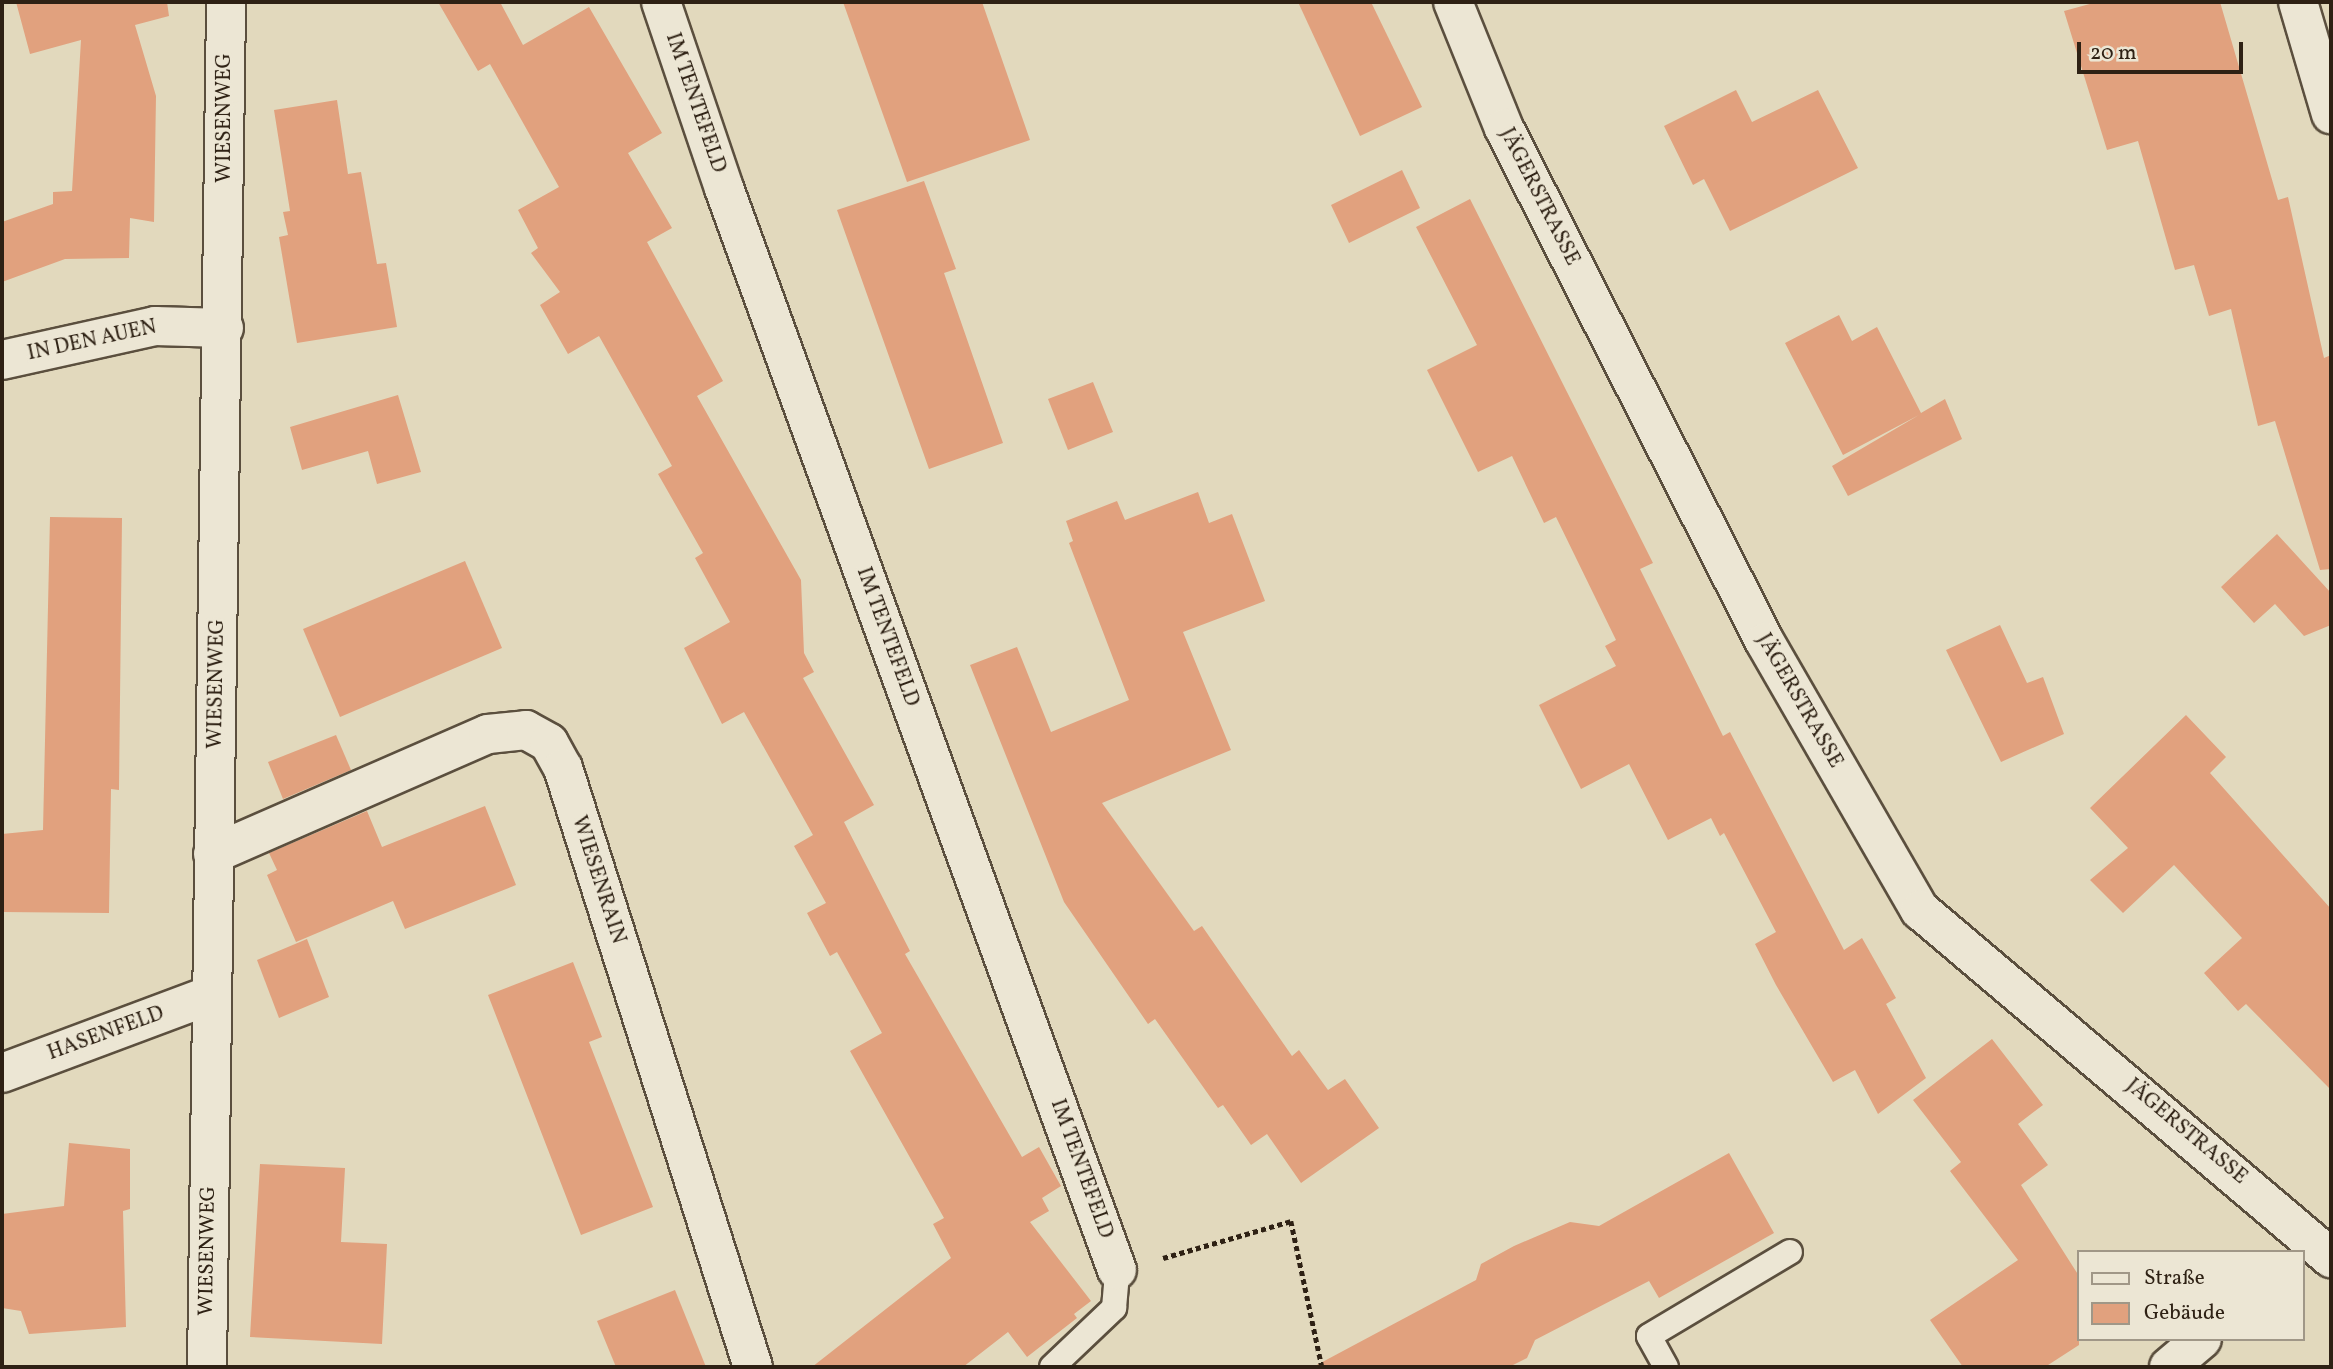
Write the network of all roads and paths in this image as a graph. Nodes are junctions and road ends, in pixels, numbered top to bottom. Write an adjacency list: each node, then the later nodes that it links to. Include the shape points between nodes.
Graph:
1 (226, 2): 6 (street, WIESENWEG)
2 (661, 2): 13 (street, IM TENTEFELD, via 724,188)
3 (1453, 2): 11 (street, JÄGERSTRASSE, via 1504,128 1765,642 1920,910)
4 (2298, 2): 5 (street)
5 (2331, 114)
6 (224, 328): 7 (street, IN DEN AUEN, via 155,326); 8 (street, WIESENWEG)
7 (2, 360)
8 (213, 853): 9 (street, WIESENWEG); 16 (street, WIESENRAIN, via 488,734 526,730 549,743 563,768)
9 (211, 995): 10 (street, HASENFELD); 15 (street, WIESENWEG)
10 (2, 1073)
11 (2320, 1244)
12 (1790, 1252): 19 (lane, via 1648,1336)
13 (1117, 1270): 17 (lane, via 1114,1308); 18 (path, via 1291,1221)
14 (2200, 1341): 20 (street)
15 (206, 1367)
16 (752, 1367)
17 (1052, 1367)
18 (1322, 1367)
19 (1666, 1367)
20 (2169, 1367)

